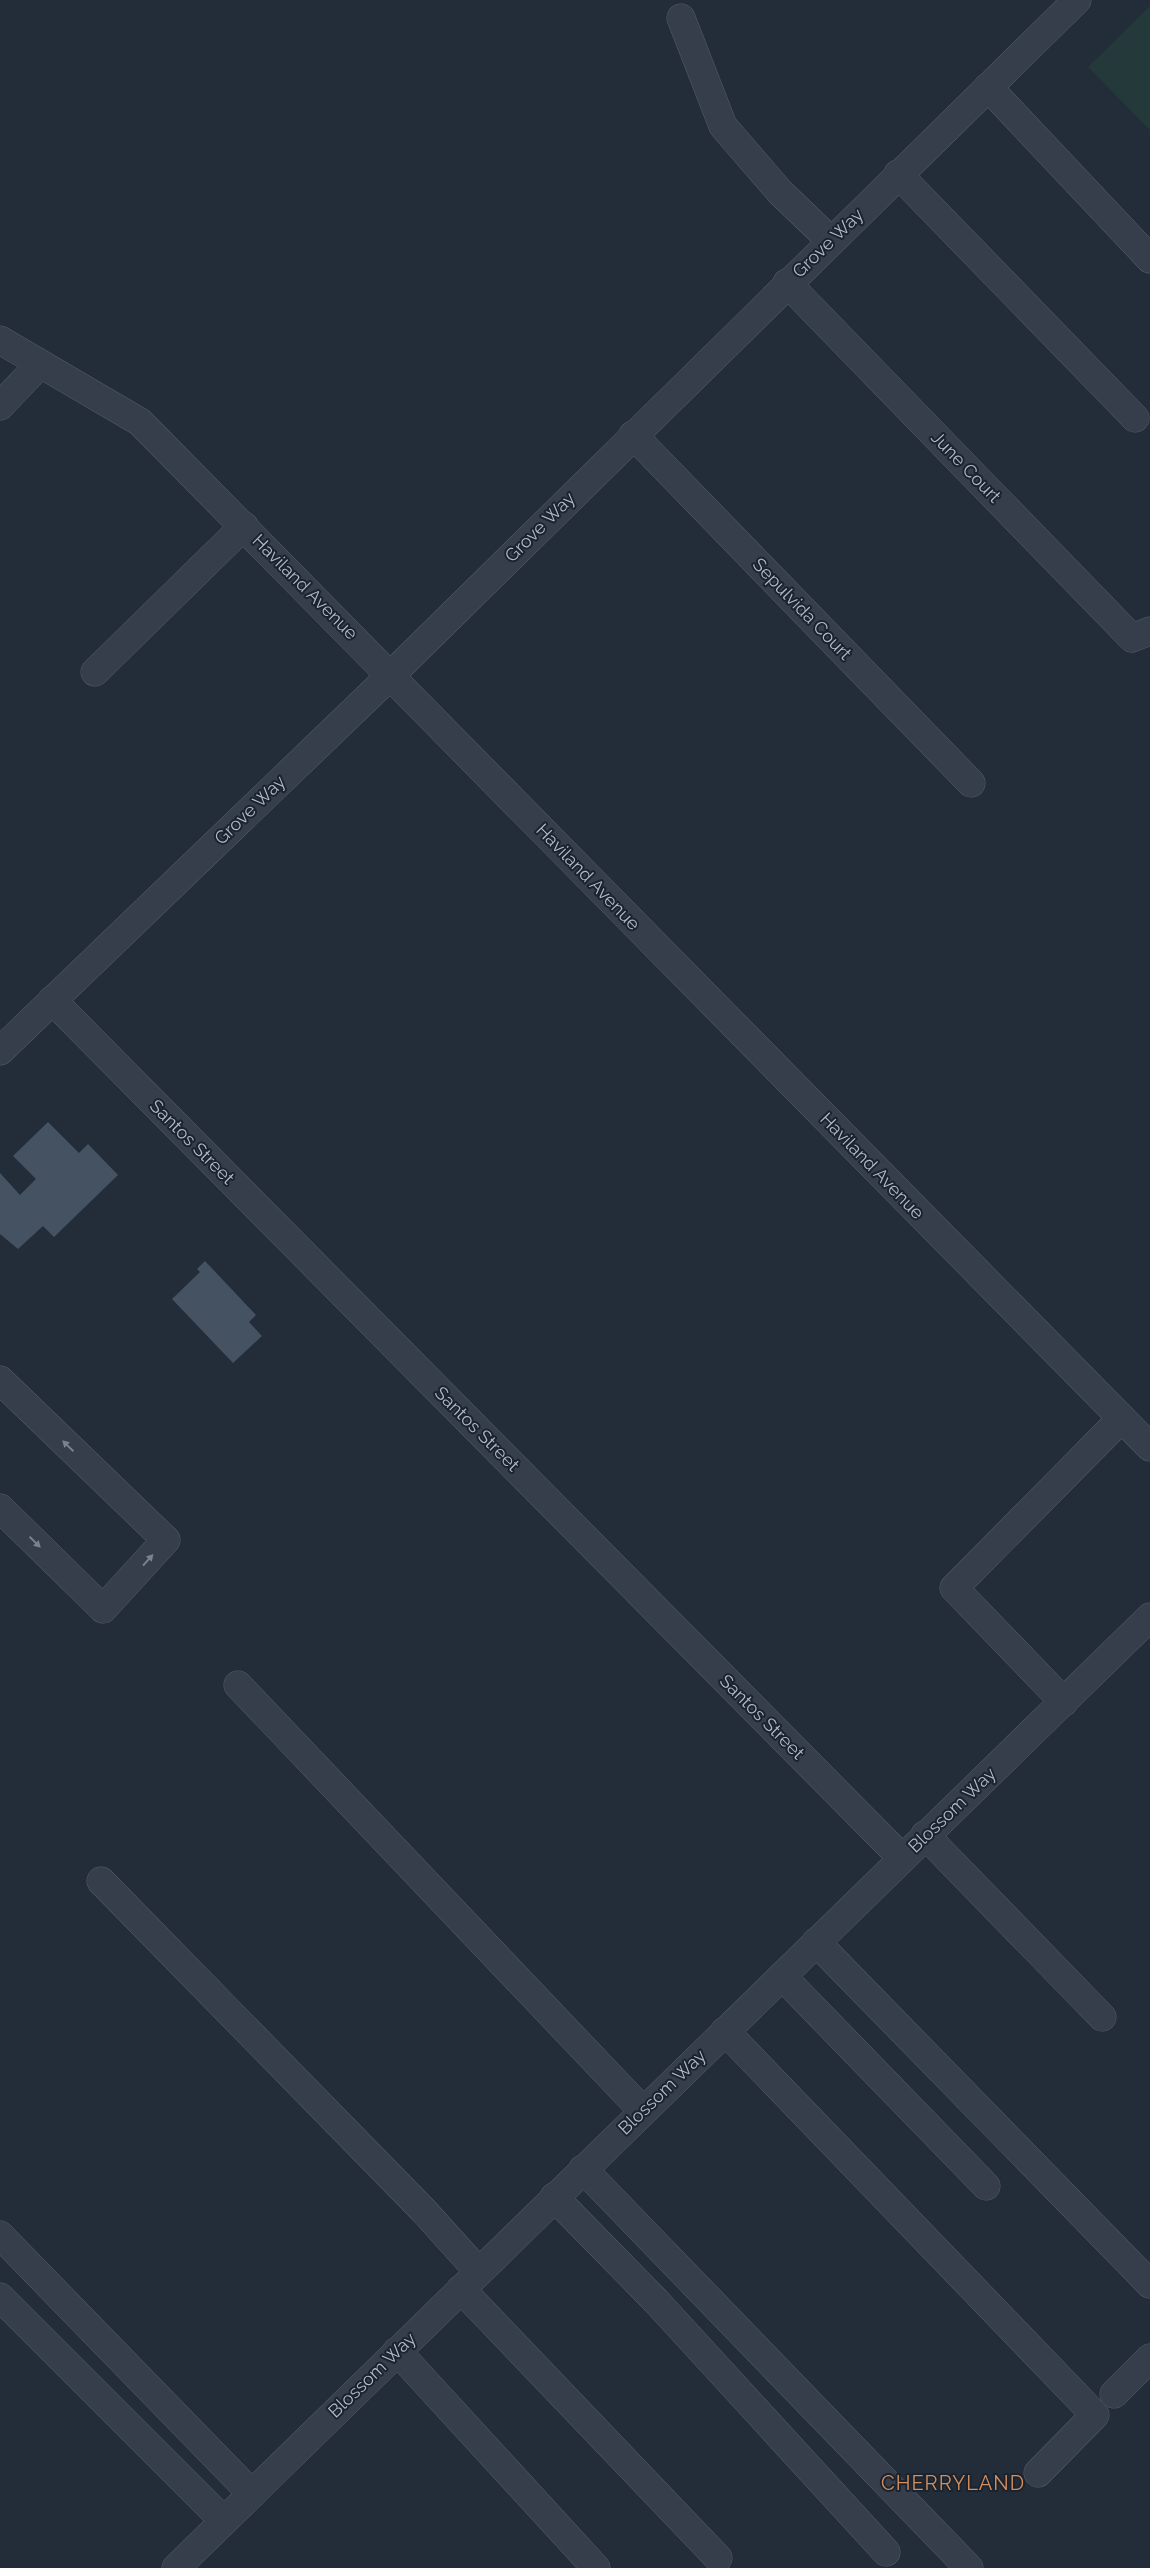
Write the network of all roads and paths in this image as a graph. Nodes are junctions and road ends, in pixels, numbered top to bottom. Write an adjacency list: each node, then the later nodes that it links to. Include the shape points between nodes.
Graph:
1 (1077, 0): 3 (street, Grove Way)
2 (681, 18): 5 (street, via 723,126 780,192)
3 (988, 87): 4 (street, Grove Way); 6 (street)
4 (898, 174): 5 (street, Grove Way); 11 (street)
5 (830, 241): 7 (street, Grove Way)
6 (1150, 259)
7 (787, 283): 12 (street, Grove Way); 14 (street, June Court, via 1132,638)
8 (0, 340): 9 (street, Haviland Avenue)
9 (40, 364): 10 (street); 13 (street, Haviland Avenue, via 140,422)
10 (0, 406)
11 (1135, 418)
12 (632, 435): 16 (street, Grove Way); 17 (street, Sepulvida Court)
13 (244, 526): 15 (street); 16 (street, Haviland Avenue)
14 (1150, 631)
15 (95, 672)
16 (391, 675): 18 (street, Grove Way); 21 (street, Haviland Avenue)
17 (971, 783)
18 (52, 1000): 19 (street, Grove Way); 28 (street, Santos Street)
19 (0, 1051)
20 (0, 1380): 23 (street, one-way to 20, via 104,1609 166,1540)
21 (1121, 1419): 22 (street, Haviland Avenue); 26 (street, via 954,1588)
22 (1150, 1447)
23 (0, 1508)
24 (1150, 1618): 26 (street, Blossom Way)
25 (238, 1685): 34 (street)
26 (1064, 1702): 27 (street, Blossom Way)
27 (926, 1835): 28 (street, Blossom Way); 32 (street)
28 (902, 1858): 30 (street, Blossom Way)
29 (101, 1881): 39 (street, via 424,2211)
30 (816, 1942): 31 (street, Blossom Way); 40 (street)
31 (782, 1976): 33 (street, Blossom Way); 36 (street)
32 (1102, 2017)
33 (725, 2031): 34 (street, Blossom Way); 45 (street, via 1095,2415)
34 (643, 2111): 35 (street, Blossom Way)
35 (583, 2169): 37 (street, Blossom Way); 52 (street)
36 (986, 2186)
37 (554, 2198): 39 (street, Blossom Way); 48 (street, via 656,2301)
38 (0, 2235): 46 (street)
39 (470, 2280): 42 (street, Blossom Way); 49 (street)
40 (1150, 2284)
41 (0, 2297): 47 (street)
42 (397, 2351): 46 (street, Blossom Way); 51 (street)
43 (1150, 2358): 44 (street)
44 (1114, 2394)
45 (1038, 2473)
46 (252, 2494): 47 (street, Blossom Way)
47 (224, 2521): 50 (street, Blossom Way)
48 (886, 2552)
49 (718, 2558)
50 (176, 2568)
51 (596, 2568)
52 (970, 2568)

